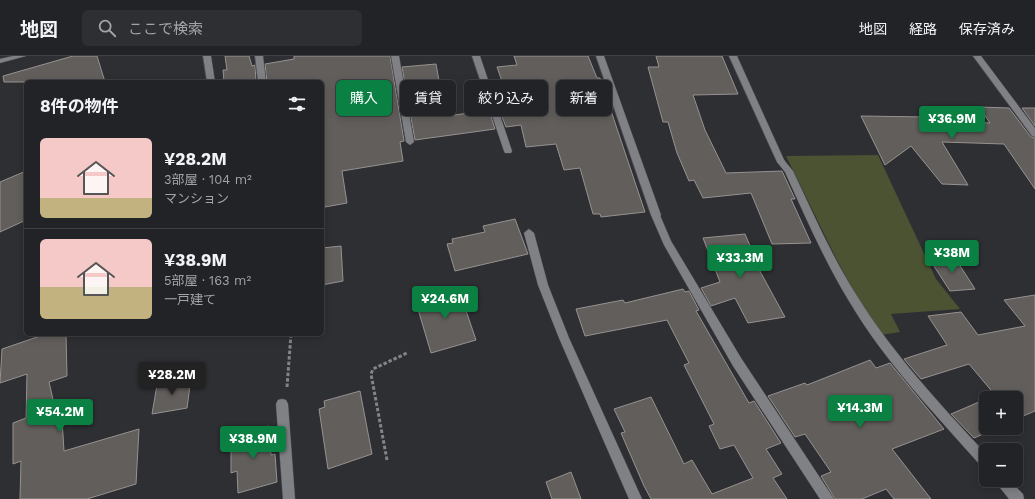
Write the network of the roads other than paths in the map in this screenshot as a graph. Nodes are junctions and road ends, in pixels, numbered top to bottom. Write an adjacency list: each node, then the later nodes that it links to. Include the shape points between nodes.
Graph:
1 (22, 56): 9 (street)
2 (206, 56): 10 (street)
3 (259, 56): 11 (street)
4 (395, 56): 13 (street)
5 (476, 56): 14 (street)
6 (600, 56): 21 (street, via 666,242 733,355)
7 (733, 56): 17 (street, via 781,162 789,171 834,265 863,316 889,352)
8 (977, 56): 12 (street)
9 (0, 62)
10 (211, 80)
11 (262, 80)
12 (1035, 134)
13 (410, 142)
14 (508, 151)
15 (529, 233): 20 (street, via 543,285 564,338)
16 (282, 404): 19 (street)
17 (979, 455)
18 (1007, 487): 22 (street)
19 (289, 499)
20 (636, 499)
21 (828, 499)
22 (1018, 499)

